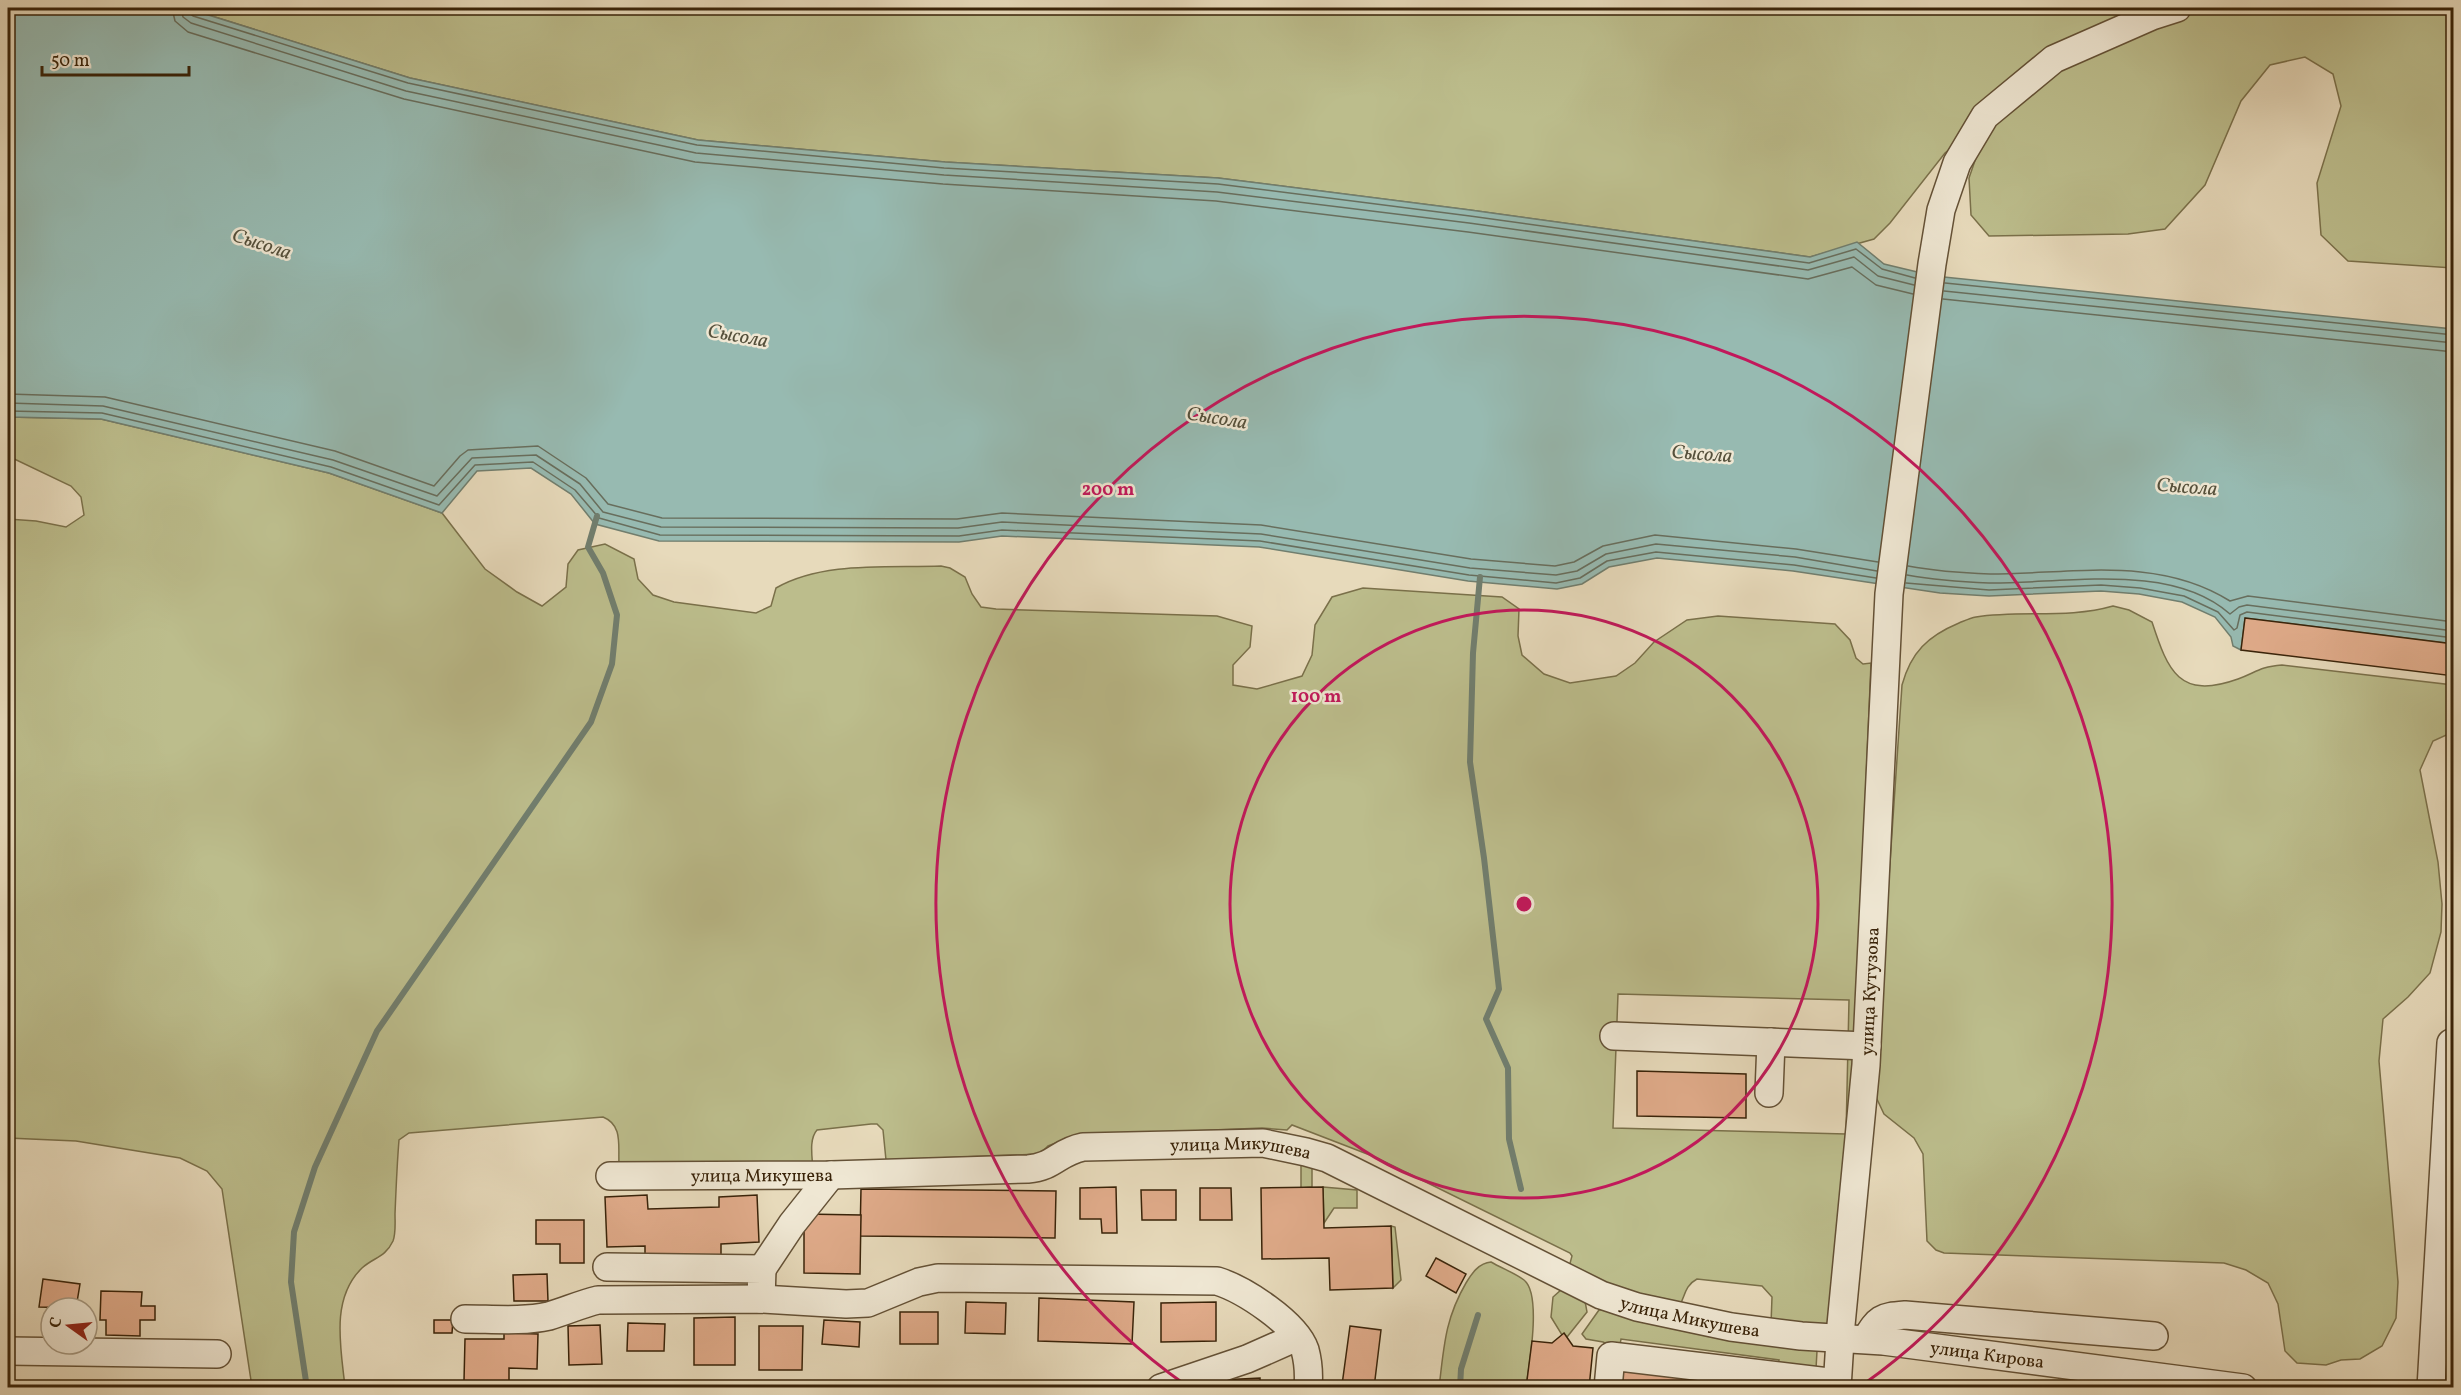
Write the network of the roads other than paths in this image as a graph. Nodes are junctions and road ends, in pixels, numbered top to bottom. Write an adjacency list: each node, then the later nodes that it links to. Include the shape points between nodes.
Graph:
1 (2153, 10): 5 (street, улица Кутузова, via 2054,59 1985,116 1957,163 1941,210 1889,594)
2 (1614, 1036): 3 (street)
3 (1771, 1042): 5 (street); 6 (street)
4 (2451, 1042): 9 (street)
5 (1868, 1046): 17 (street, улица Кутузова)
6 (1769, 1093)
7 (831, 1175): 8 (street, улица Микушева); 11 (street); 17 (street, улица Микушева, via 1042,1168 1066,1150 1083,1147 1263,1143 1327,1158 1592,1290 1626,1303 1731,1327)
8 (610, 1176)
9 (2446, 1261): 26 (street)
10 (607, 1267): 11 (street)
11 (762, 1269): 12 (street)
12 (761, 1299): 13 (street, via 598,1300 538,1317); 15 (street, via 868,1303 938,1278 1217,1281 1237,1287)
13 (465, 1319)
14 (2020, 1325): 16 (street); 17 (street, via 1885,1317); 20 (street)
15 (1297, 1336): 22 (street, via 1247,1359); 23 (street, via 1304,1348)
16 (2154, 1336)
17 (1853, 1338): 20 (street, улица Кирова); 21 (street, улица Кутузова)
18 (8, 1351): 19 (street)
19 (217, 1354)
20 (2015, 1358): 25 (street, улица Кирова)
21 (1837, 1385): 24 (street, via 1611,1356)
22 (1161, 1388)
23 (1308, 1388)
24 (1608, 1388)
25 (2243, 1388)
26 (2430, 1388)

